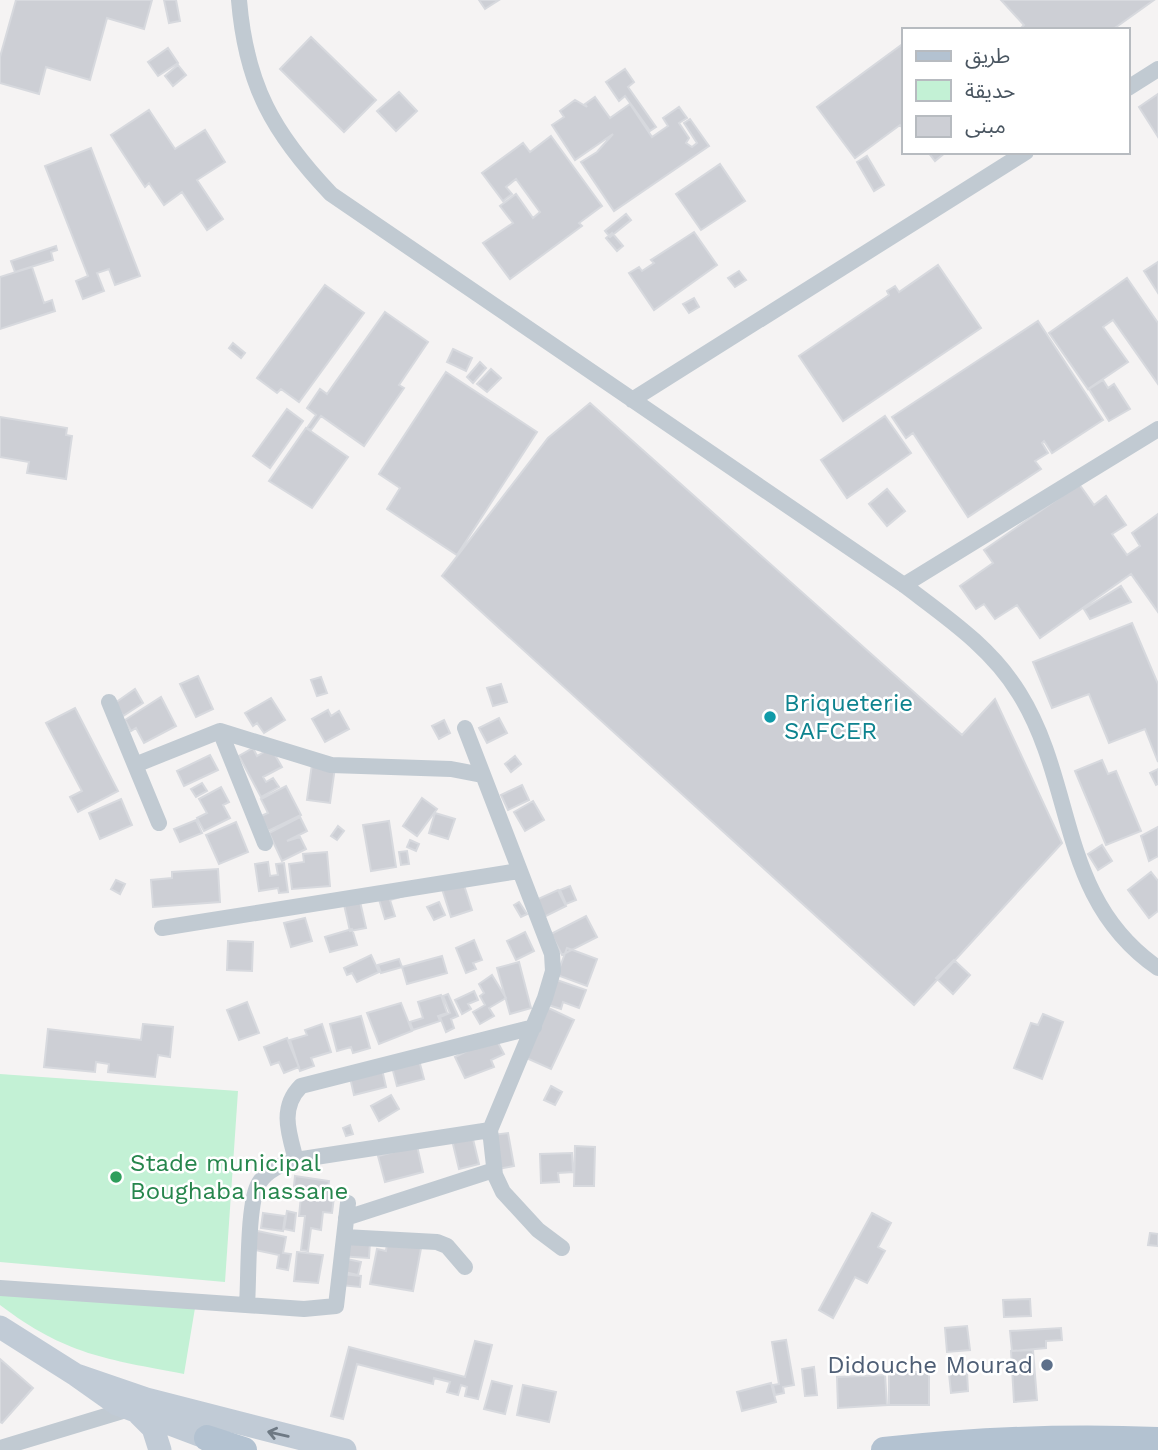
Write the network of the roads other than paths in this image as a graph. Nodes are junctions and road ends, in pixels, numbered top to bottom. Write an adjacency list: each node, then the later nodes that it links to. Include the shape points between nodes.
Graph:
1 (239, 0): 5 (street, via 243,46 261,100 296,158 331,194)
2 (1158, 69): 3 (street)
3 (1130, 87)
4 (1023, 154): 5 (street)
5 (632, 400): 7 (street)
6 (1158, 429): 7 (street)
7 (904, 585): 17 (street, via 967,633 999,664 1020,695 1037,729 1089,888 1107,920)
8 (109, 702): 11 (street)
9 (464, 729): 12 (street)
10 (220, 732): 11 (street); 12 (street, via 331,765 451,769); 14 (street)
11 (135, 765): 13 (street)
12 (482, 775): 15 (street)
13 (159, 822)
14 (265, 844)
15 (519, 872): 16 (street); 18 (street, via 552,954 553,971)
16 (162, 928)
17 (1158, 968)
18 (534, 1027): 19 (street); 20 (street, via 301,1086 287,1110)
19 (490, 1130): 20 (street); 21 (street)
20 (296, 1160): 26 (street, via 273,1168 258,1184)
21 (494, 1170): 22 (street, via 347,1210); 23 (street, via 503,1192)
22 (344, 1237): 24 (street, via 437,1242 447,1246); 26 (street, via 336,1306)
23 (562, 1248)
24 (465, 1267)
25 (0, 1288): 26 (street)
26 (247, 1305)
27 (0, 1327): 28 (main road)
28 (76, 1374): 29 (main road); 35 (main road, one-way to 28, via 146,1399)
29 (134, 1412): 30 (main road); 32 (street); 33 (main road, via 153,1428)
30 (207, 1438): 34 (main road)
31 (1158, 1440): 36 (main road, via 1095,1437)
32 (0, 1448)
33 (160, 1450)
34 (244, 1450)
35 (345, 1450)
36 (884, 1450)

